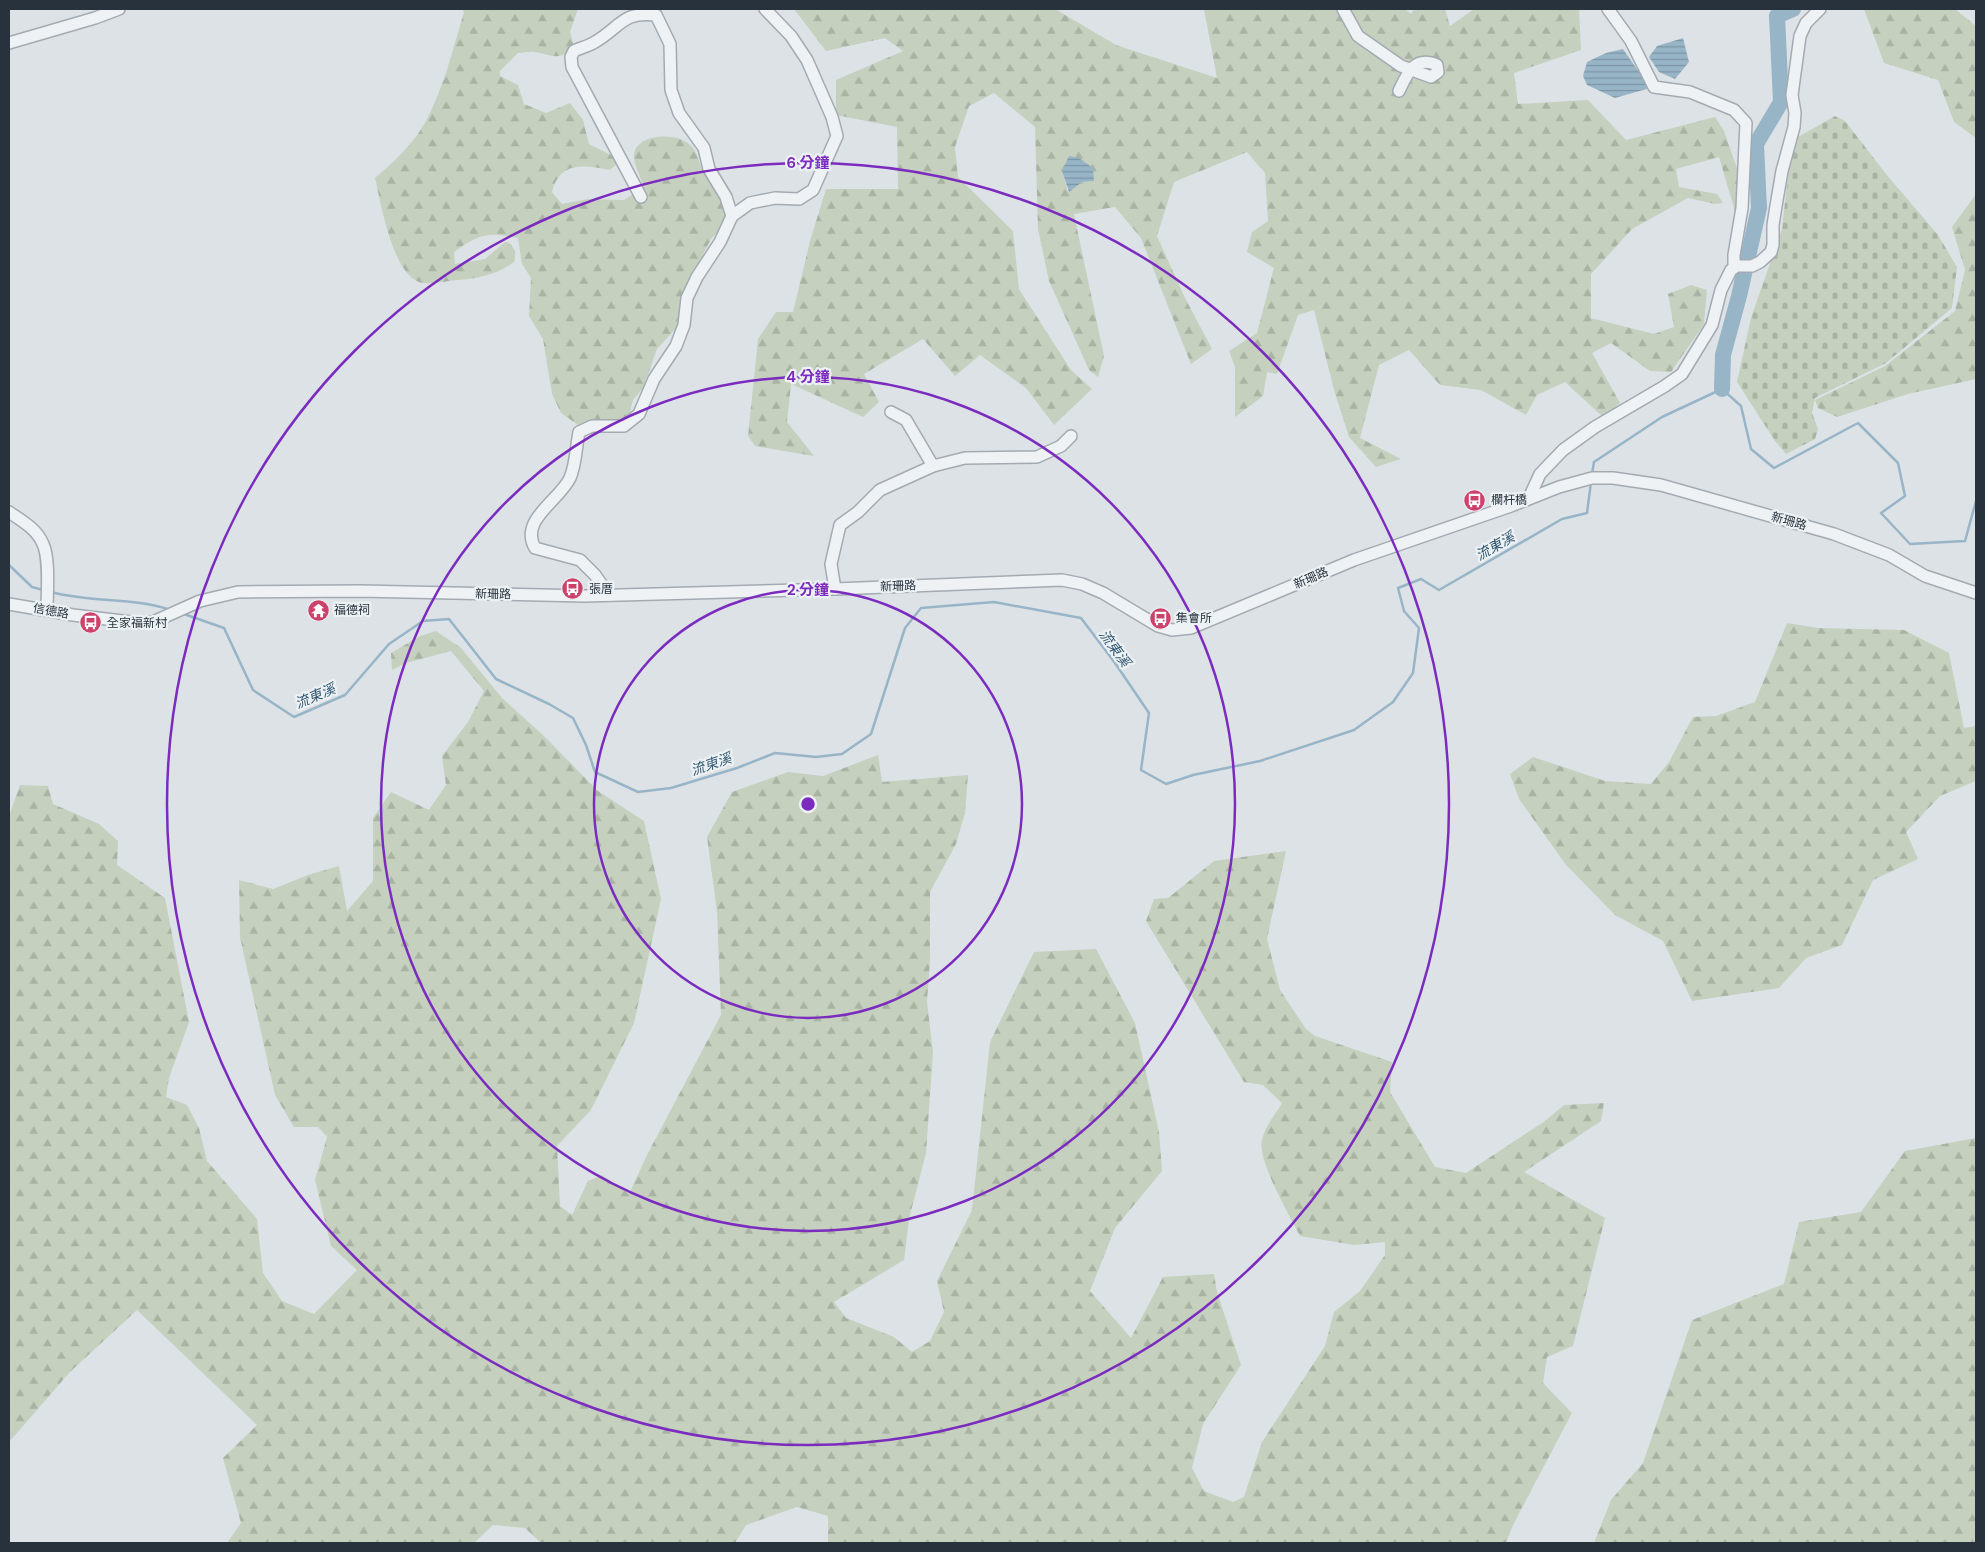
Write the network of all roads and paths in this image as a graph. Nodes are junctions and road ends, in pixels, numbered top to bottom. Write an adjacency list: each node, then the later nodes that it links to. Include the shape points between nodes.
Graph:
1 (119, 9): 6 (street)
2 (765, 9): 9 (street, via 791,36 807,60 837,136 813,190 799,200 775,198 750,203)
3 (1343, 9): 7 (street, via 1358,36 1410,69)
4 (1608, 9): 10 (street, via 1630,41 1654,87 1690,92 1734,110 1746,123)
5 (1814, 11): 10 (street, via 1800,36 1792,95 1796,113 1782,171 1771,252 1752,266)
6 (9, 43)
7 (1399, 91)
8 (640, 197): 9 (street, via 572,67 571,57 574,51 595,42 627,17 646,14 656,15 670,44 672,90 679,113 704,148 709,169 726,197)
9 (732, 216): 18 (street, via 687,298 684,325 676,346 654,379 639,414 624,426 592,426 579,432 565,486 531,527 531,541 536,548 580,560 595,574)
10 (1735, 267): 14 (street, via 1720,290 1712,325 1682,374 1563,450 1540,474)
11 (891, 412): 13 (street, via 906,420)
12 (1071, 436): 13 (street, via 1061,446 1037,457 966,458)
13 (932, 466): 16 (street, via 880,490 840,526 831,564)
14 (1529, 498): 16 (street, 新珊路, via 1354,560 1190,628 1172,630 1158,626 1103,593 1062,580); 17 (street, 新珊路, via 1592,478 1661,485 1834,534 1889,555 1925,576)
15 (9, 512): 20 (street, via 30,526 43,544)
16 (834, 589): 18 (street, 新珊路)
17 (1976, 593)
18 (609, 595): 21 (street, 新珊路, via 238,592 200,601)
19 (9, 604): 20 (street, 信德路)
20 (47, 606): 21 (street, 信德路, via 139,623)
21 (153, 622)

